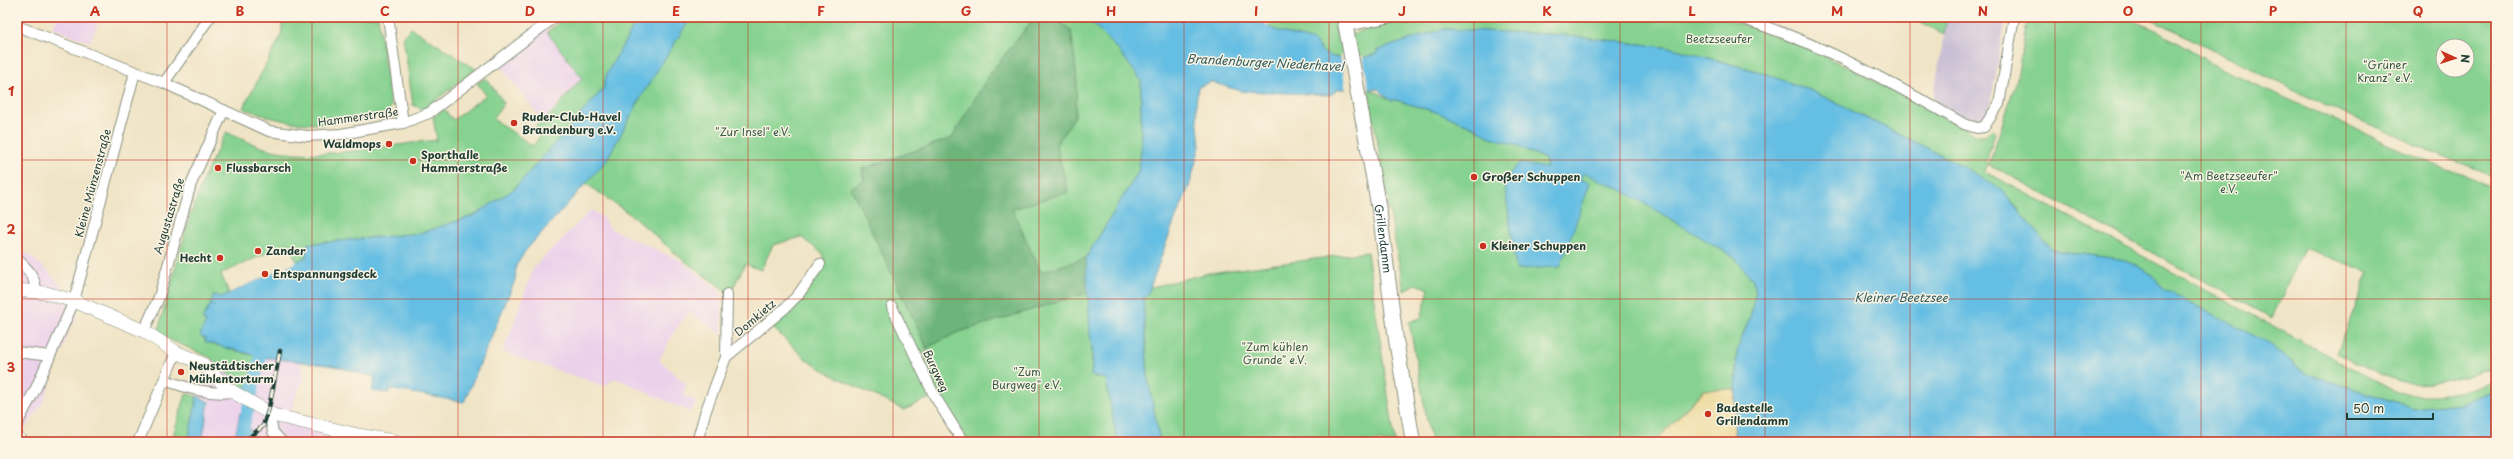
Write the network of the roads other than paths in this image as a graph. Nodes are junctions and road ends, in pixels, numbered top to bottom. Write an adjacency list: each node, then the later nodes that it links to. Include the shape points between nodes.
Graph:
1 (210, 17): 10 (street)
2 (388, 17): 12 (street)
3 (555, 17): 12 (street, Hammerstraße, via 429,113)
4 (1391, 17): 8 (street)
5 (1737, 17): 6 (street, via 1795,36 1865,69 1964,124 1977,128 1984,127 1999,104)
6 (2014, 17)
7 (17, 26): 9 (street, Hammerstraße)
8 (1346, 26): 37 (main road, Grillendamm, via 1380,215 1396,340)
9 (135, 72): 10 (street, Hammerstraße); 18 (street, Kleine Münzenstraße)
10 (164, 83): 11 (street, Hammerstraße)
11 (224, 110): 12 (street, Hammerstraße, via 269,131 307,136 341,134); 20 (street, Augustastraße, via 191,184 159,297)
12 (403, 123)
13 (17, 259): 16 (street, via 31,272)
14 (820, 264): 24 (street, Domkietz, via 798,295)
15 (17, 290): 16 (street)
16 (36, 291): 18 (street)
17 (728, 294): 24 (street, Domkietz)
18 (74, 301): 20 (street); 23 (street, Kleine Münzenstraße)
19 (892, 307): 36 (street, Burgweg, via 934,395)
20 (144, 331): 22 (street)
21 (17, 352): 23 (street)
22 (176, 352): 25 (street); 26 (street, via 203,364)
23 (50, 356): 28 (street, Kleine Münzenstraße)
24 (726, 358): 35 (street, Domkietz)
25 (165, 380): 26 (street, via 192,390); 32 (street)
26 (234, 394): 27 (street)
27 (266, 411): 30 (street); 33 (street, via 273,432)
28 (17, 424)
29 (17, 436): 31 (street)
30 (356, 439): 34 (street)
31 (24, 442)
32 (138, 442)
33 (282, 442)
34 (399, 442)
35 (697, 442)
36 (962, 442)
37 (1413, 442)

